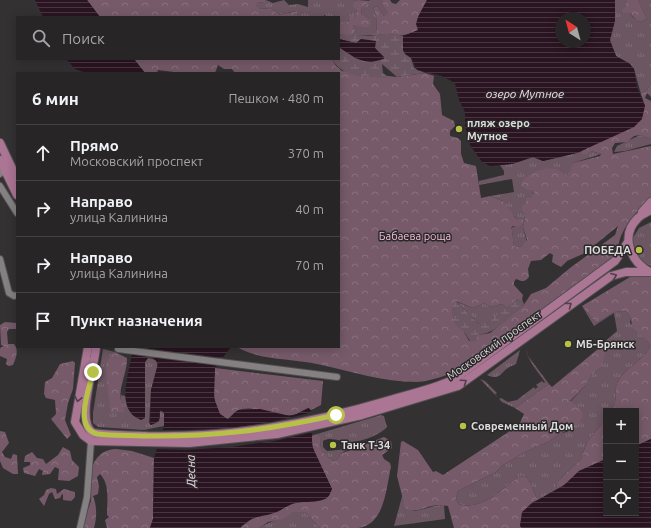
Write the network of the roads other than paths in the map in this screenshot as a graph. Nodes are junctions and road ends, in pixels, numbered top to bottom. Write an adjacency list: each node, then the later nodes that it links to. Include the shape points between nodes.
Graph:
1 (0, 143): 4 (main road)
2 (0, 160): 4 (main road)
3 (0, 173): 4 (main road)
4 (14, 182)
5 (0, 186): 8 (street)
6 (651, 202): 9 (main road, Московский проспект)
7 (651, 210): 9 (main road)
8 (16, 211)
9 (638, 218): 10 (main road, Московский проспект, via 632,225)
10 (628, 242): 12 (main road, via 631,254 639,265); 18 (main road, Московский проспект, via 615,261 459,376 436,387)
11 (0, 259): 13 (street, via 10,293)
12 (650, 272): 18 (main road, Московский проспект, one-way to 12, via 454,388 611,276 626,272)
13 (16, 295)
14 (88, 348): 20 (main road, one-way to 20, via 75,422 82,436)
15 (96, 348): 19 (main road, via 84,416 87,428)
16 (119, 349): 17 (street)
17 (337, 377)
18 (337, 418): 19 (main road, Московский проспект, via 276,428 189,437)
19 (101, 437): 20 (main road, Московский проспект)
20 (91, 441): 21 (street, via 87,496)
21 (80, 528)

